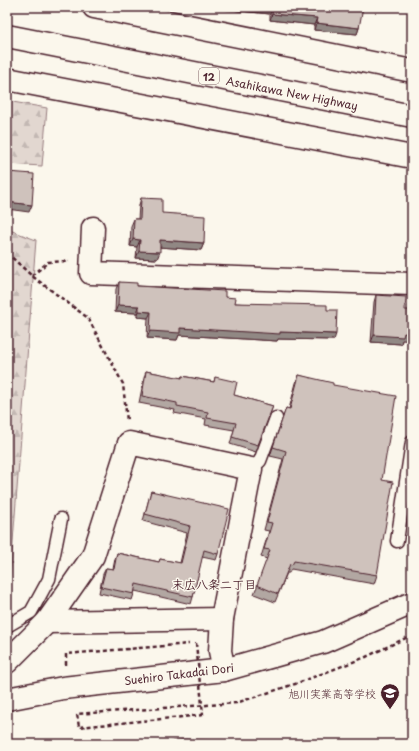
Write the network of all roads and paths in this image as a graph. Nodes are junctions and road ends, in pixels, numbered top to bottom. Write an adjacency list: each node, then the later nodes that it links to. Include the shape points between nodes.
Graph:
1 (94, 7): 3 (main road)
2 (7, 36): 5 (main road, Asahikawa New Highway / 12)
3 (412, 71)
4 (7, 79): 6 (main road)
5 (412, 116)
6 (412, 157)
7 (94, 228): 11 (main road, via 91,273)
8 (7, 253): 10 (path)
9 (72, 261): 10 (path, via 48,262)
10 (32, 276): 14 (path, via 88,318 123,384)
11 (412, 284)
12 (276, 418): 15 (lane, via 260,461)
13 (412, 442): 17 (lane)
14 (129, 443): 15 (main road); 20 (main road, via 93,556)
15 (251, 469): 19 (main road)
16 (61, 519): 21 (lane, via 49,579 31,612)
17 (397, 541)
18 (412, 603): 24 (main road, Suehiro Takadai Dori, via 323,642)
19 (222, 618): 20 (main road); 24 (main road, via 220,651)
20 (47, 622): 23 (main road)
21 (7, 626)
22 (66, 654): 26 (path, bridge, via 196,644 203,715)
23 (7, 662)
24 (224, 670): 25 (main road, Suehiro Takadai Dori, via 63,688)
25 (7, 697)
26 (79, 727)

